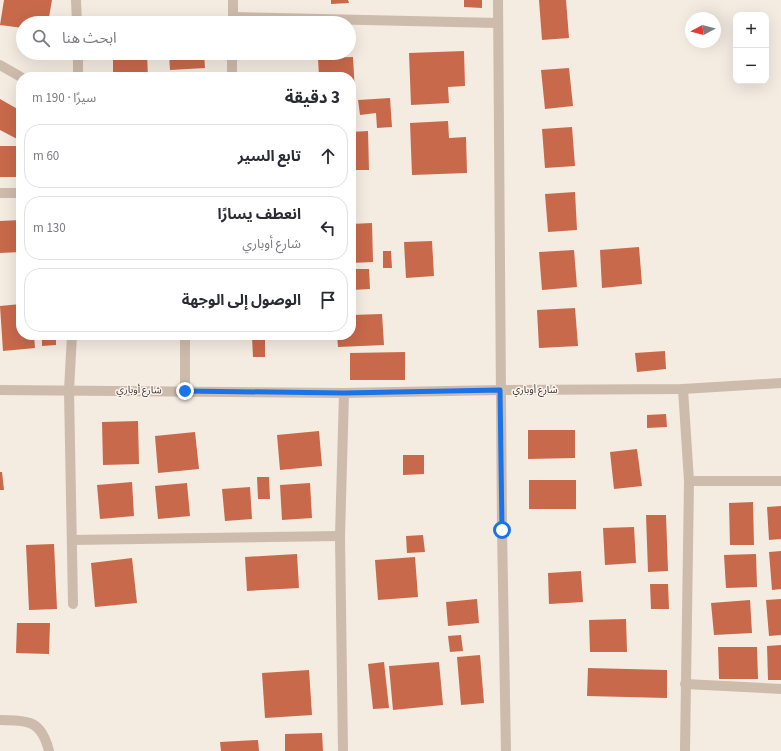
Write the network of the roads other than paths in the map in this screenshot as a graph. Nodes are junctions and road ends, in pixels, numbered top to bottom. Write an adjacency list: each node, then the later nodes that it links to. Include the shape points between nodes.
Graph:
1 (76, 0): 4 (street)
2 (233, 0): 5 (street)
3 (498, 0): 7 (street)
4 (77, 16)
5 (233, 16)
6 (356, 21): 7 (street)
7 (498, 23): 22 (street)
8 (78, 60): 11 (street)
9 (232, 60): 12 (street)
10 (0, 65): 13 (street)
11 (78, 72)
12 (232, 72)
13 (16, 74)
14 (0, 193): 15 (street)
15 (16, 193)
16 (72, 340): 21 (street)
17 (185, 340): 23 (street)
18 (781, 383): 19 (street, شارع أوباري)
19 (683, 389): 22 (street, شارع أوباري); 25 (street)
20 (0, 390): 21 (street, شارع أوباري)
21 (69, 390): 23 (street, شارع أوباري); 28 (street)
22 (500, 390): 24 (street, شارع أوباري); 35 (street)
23 (185, 391): 24 (street, شارع أوباري)
24 (344, 393): 27 (street)
25 (689, 481): 26 (street); 30 (street)
26 (781, 481)
27 (340, 536): 28 (street); 34 (street)
28 (72, 540): 29 (street)
29 (73, 604)
30 (685, 684): 31 (street); 36 (street)
31 (781, 689)
32 (0, 720): 33 (street, via 27,722 37,727 43,734)
33 (49, 751)
34 (343, 751)
35 (506, 751)
36 (685, 751)

